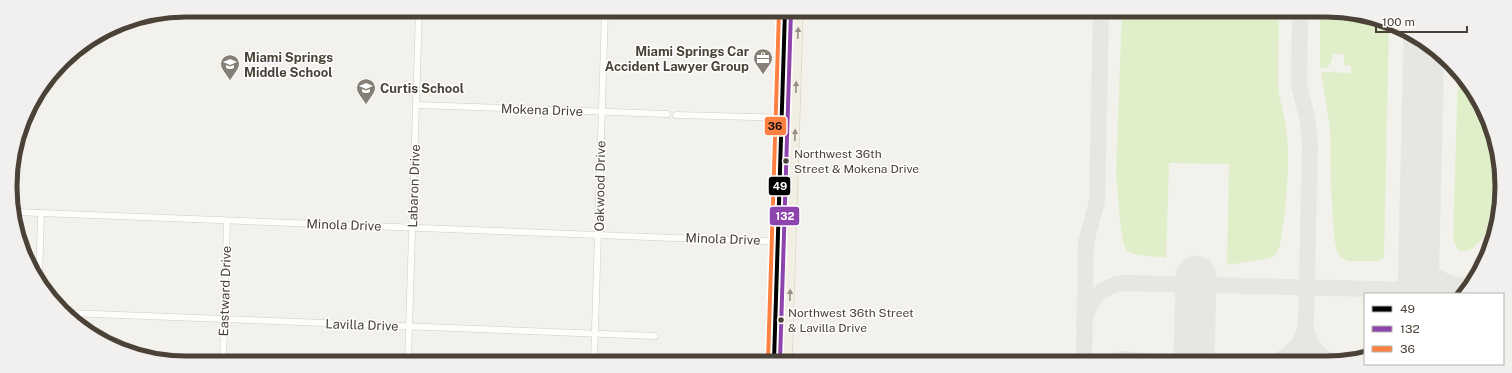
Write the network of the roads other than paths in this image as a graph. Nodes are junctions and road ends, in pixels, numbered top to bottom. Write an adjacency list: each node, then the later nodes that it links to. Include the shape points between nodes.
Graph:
1 (419, 17): 5 (street, Labaron Drive)
2 (605, 17): 6 (street, Oakwood Drive)
3 (785, 17): 9 (main road)
4 (798, 17): 10 (main road, one-way to 4)
5 (417, 105): 6 (street, Mokena Drive); 14 (street, Labaron Drive)
6 (602, 112): 7 (street, Mokena Drive); 15 (street, Oakwood Drive)
7 (667, 114)
8 (676, 115): 9 (street)
9 (782, 118): 10 (street); 16 (main road)
10 (795, 118): 17 (main road, one-way to 10)
11 (19, 212): 12 (street, Minola Drive)
12 (41, 213): 13 (street, Minola Drive); 18 (street)
13 (227, 221): 14 (street, Minola Drive); 20 (street, Eastward Drive)
14 (412, 227): 15 (street, Minola Drive); 21 (street, Labaron Drive)
15 (599, 235): 16 (street, Minola Drive); 22 (street, Oakwood Drive)
16 (778, 242): 17 (street, Minola Drive); 27 (main road)
17 (792, 242): 28 (main road, one-way to 17)
18 (39, 270)
19 (74, 313): 20 (street, Lavilla Drive)
20 (224, 319): 21 (street, Lavilla Drive); 24 (street, Eastward Drive)
21 (409, 326): 22 (street, Lavilla Drive); 25 (street, Labaron Drive)
22 (595, 334): 23 (street, Lavilla Drive); 26 (street, Oakwood Drive)
23 (655, 336)
24 (223, 356)
25 (408, 356)
26 (594, 356)
27 (774, 356)
28 (787, 356)

